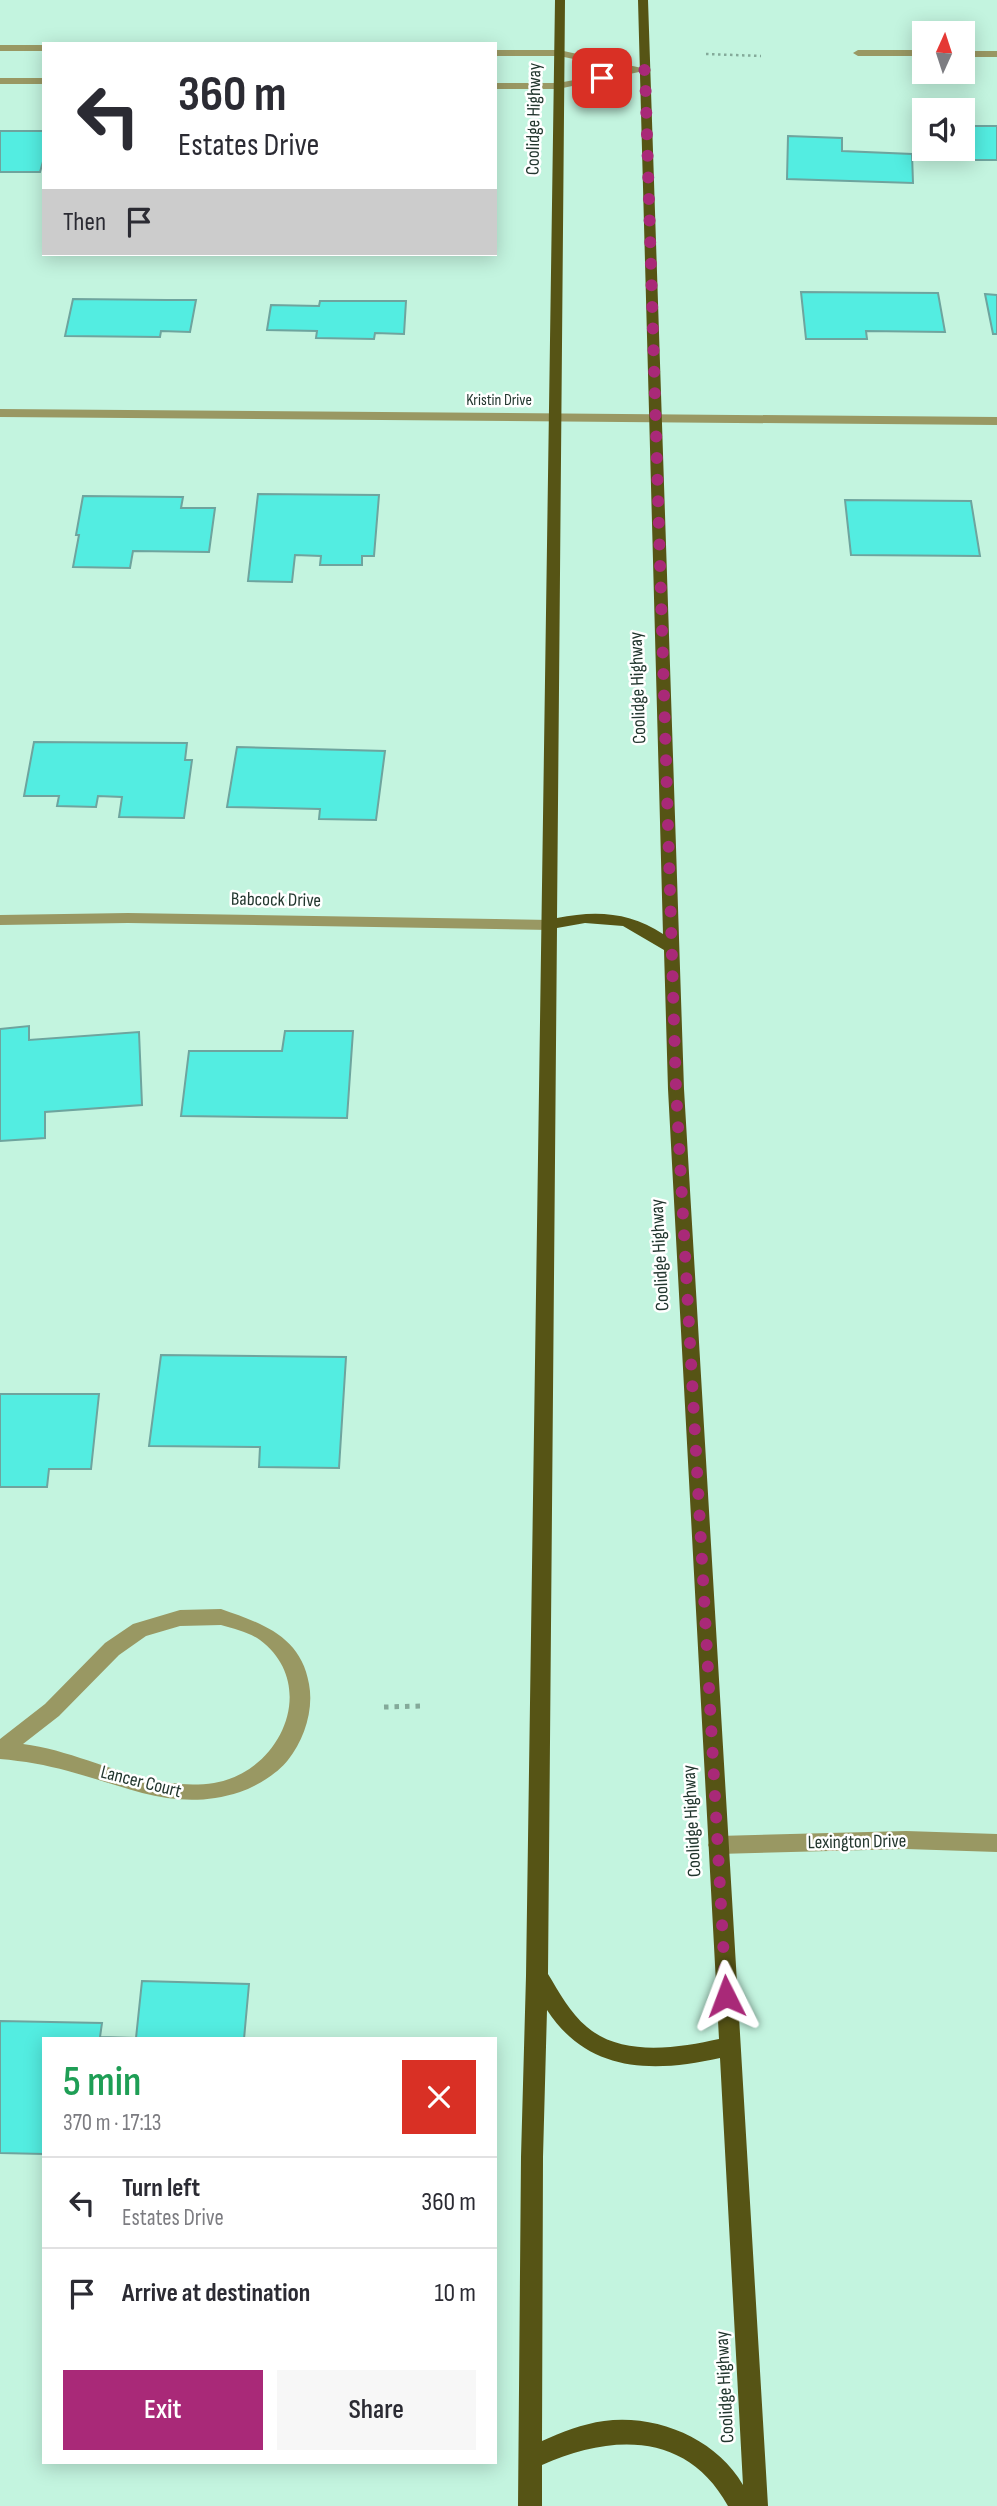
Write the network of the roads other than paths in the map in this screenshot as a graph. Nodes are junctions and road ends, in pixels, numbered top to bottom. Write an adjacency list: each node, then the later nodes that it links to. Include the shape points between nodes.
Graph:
1 (560, 0): 6 (main road, Coolidge Highway)
2 (643, 0): 11 (main road, Coolidge Highway)
3 (0, 48): 4 (street)
4 (42, 48)
5 (497, 53): 6 (street)
6 (559, 53): 11 (street); 15 (main road, Coolidge Highway)
7 (858, 53): 8 (street)
8 (912, 53)
9 (975, 54): 10 (street)
10 (997, 54)
11 (645, 70): 15 (street); 18 (main road, Coolidge Highway)
12 (0, 81): 13 (street)
13 (42, 81)
14 (497, 86): 15 (street)
15 (558, 86): 17 (main road, Coolidge Highway)
16 (0, 413): 17 (street, Kristin Drive)
17 (555, 418): 18 (street, Kristin Drive); 21 (main road, Coolidge Highway)
18 (655, 418): 19 (street, Kristin Drive); 22 (main road, Coolidge Highway)
19 (997, 421)
20 (0, 920): 21 (street, Babcock Drive)
21 (550, 925): 22 (main road, via 599,917 625,920 649,930); 26 (main road, Coolidge Highway)
22 (671, 947): 25 (main road, Coolidge Highway)
23 (0, 1751): 23 (street, Lancer Court, via 52,1710 112,1649 140,1630 180,1618 221,1617 263,1632 287,1657 299,1681 301,1705 296,1727 279,1758 260,1774 227,1790 197,1795 158,1790 43,1755)
24 (997, 1843): 25 (street, Lexington Drive, via 906,1840)
25 (718, 1845): 27 (main road, Coolidge Highway)
26 (537, 1976): 27 (main road, via 580,2036 612,2051 648,2058); 28 (main road, Coolidge Highway, via 531,2157)
27 (729, 2046): 31 (main road, Coolidge Highway)
28 (531, 2458): 29 (main road, Coolidge Highway); 30 (main road, via 605,2432 648,2433 674,2440 713,2464)
29 (530, 2506)
30 (741, 2506)
31 (756, 2506)

